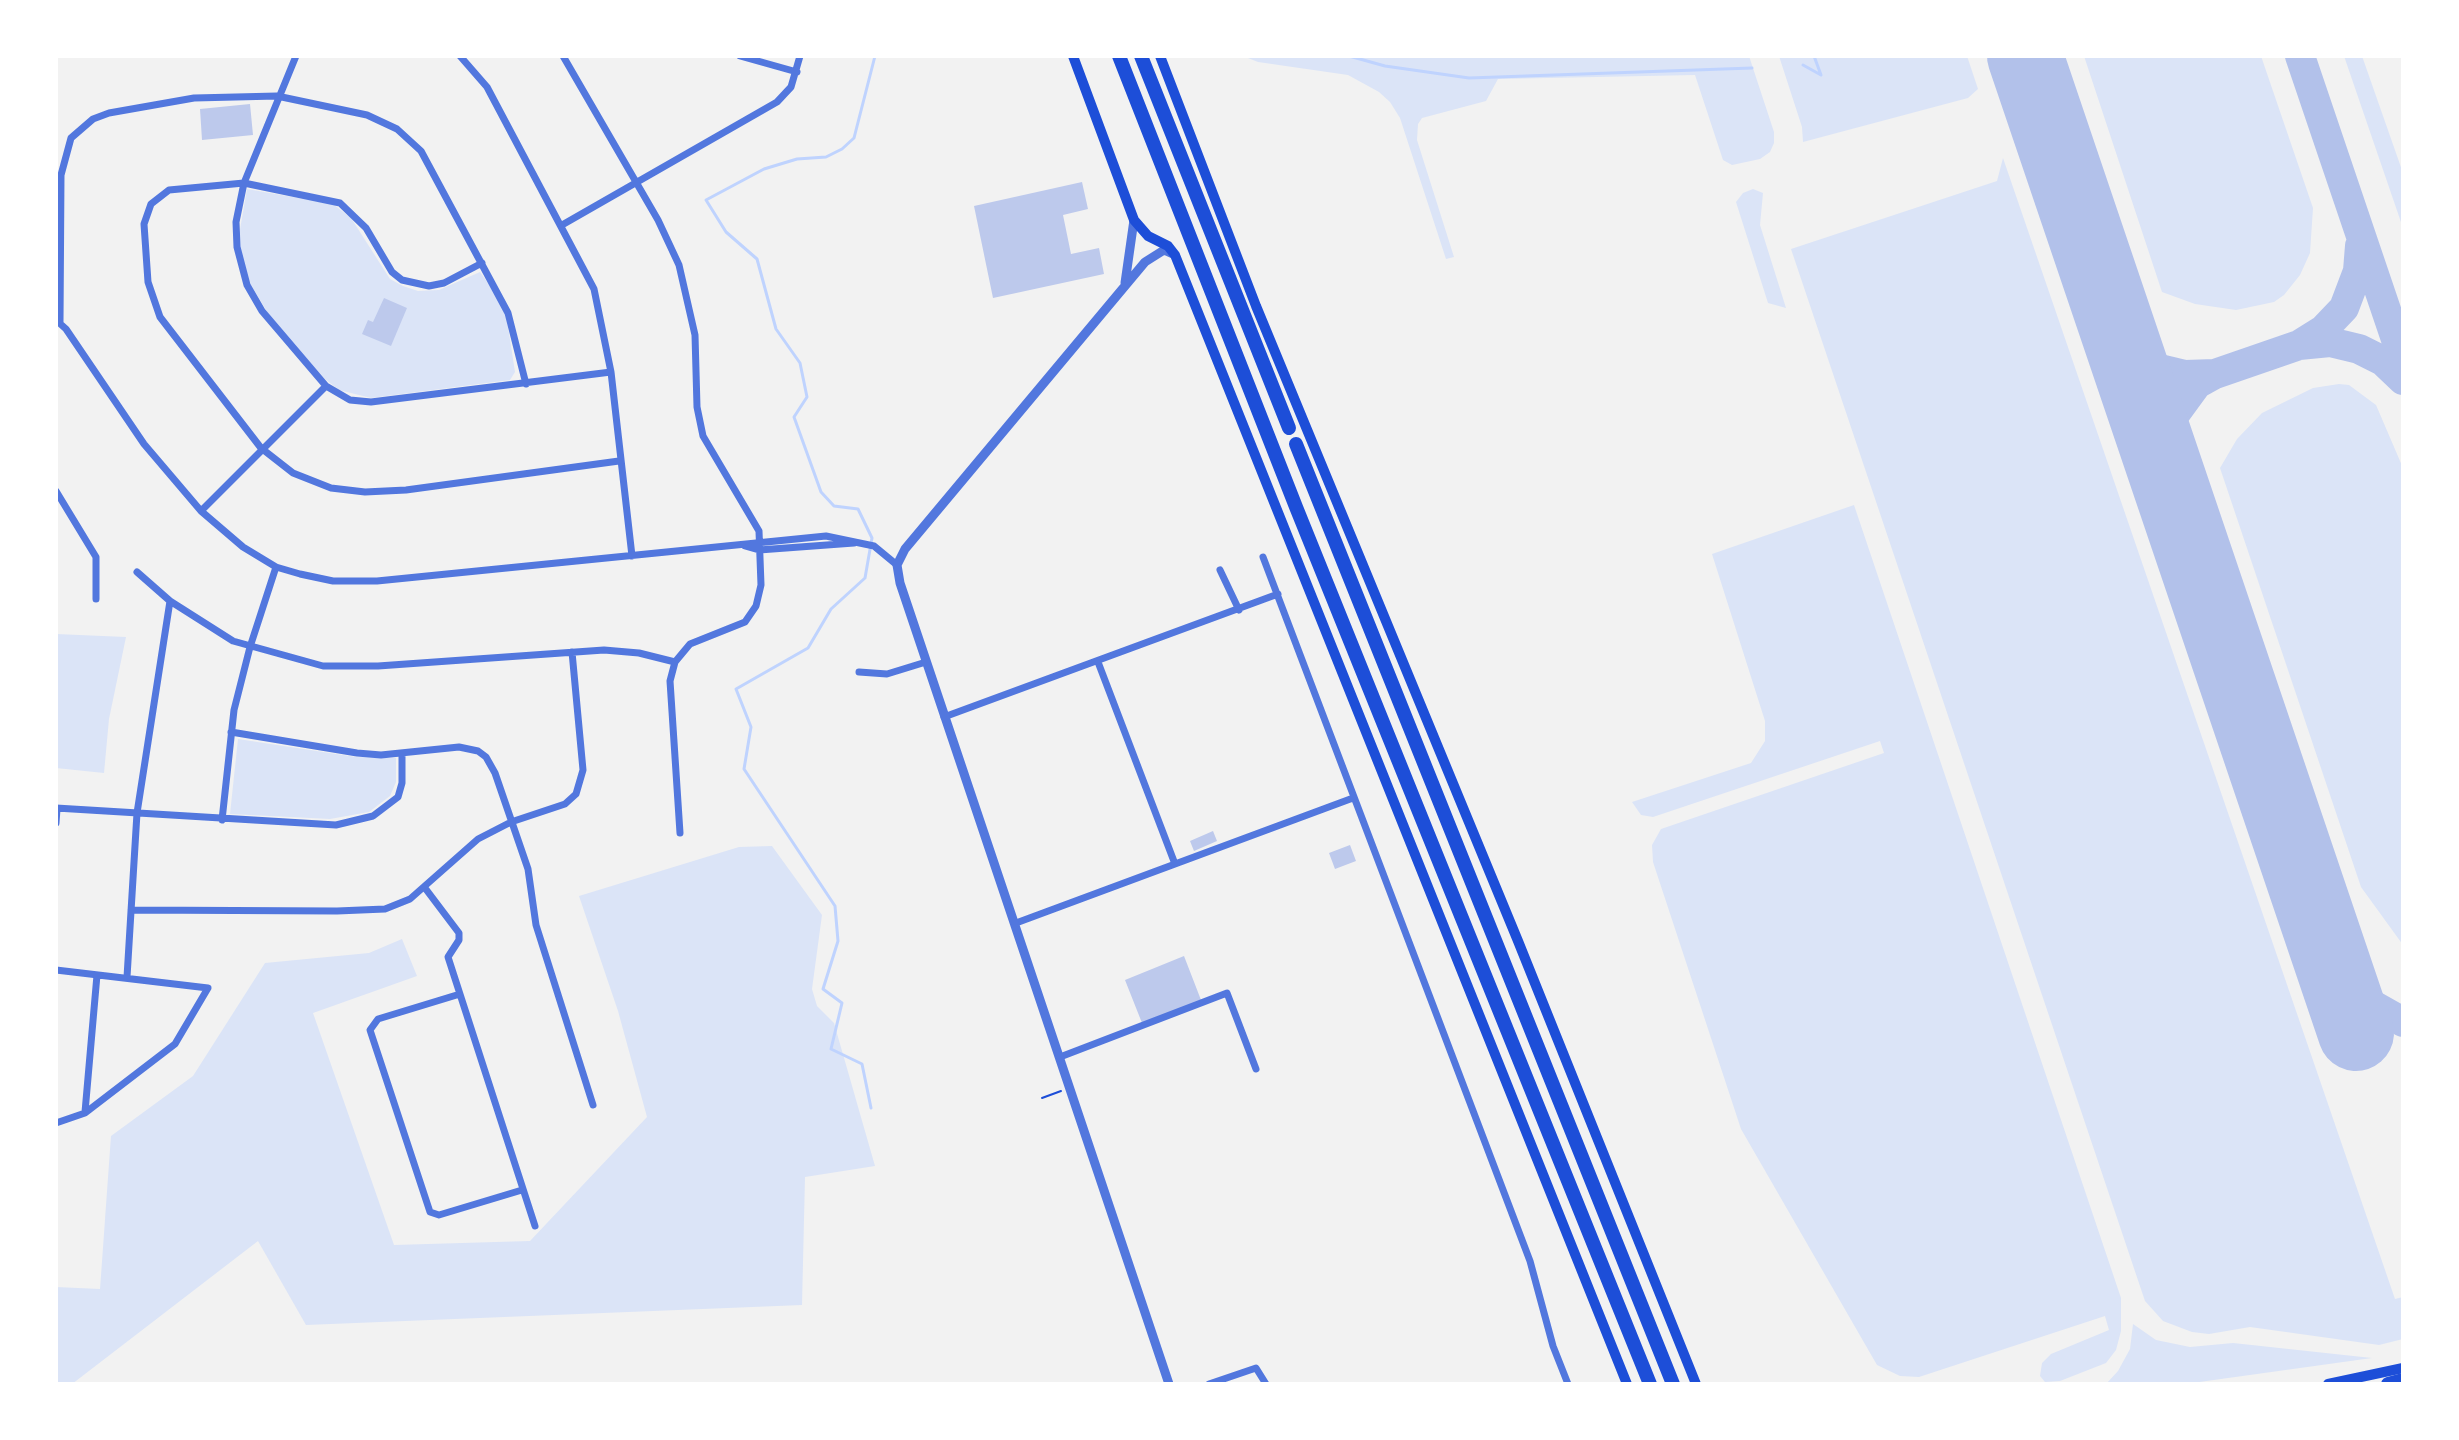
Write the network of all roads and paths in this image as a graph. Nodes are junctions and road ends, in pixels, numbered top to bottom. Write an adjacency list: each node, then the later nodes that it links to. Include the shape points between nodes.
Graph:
1 (296, 56): 11 (street)
2 (460, 56): 15 (street, via 487,87)
3 (563, 56): 13 (street)
4 (740, 56): 10 (street)
5 (800, 56): 10 (street)
6 (1073, 56): 14 (main road)
7 (1119, 56): 83 (highway)
8 (1141, 56): 23 (highway)
9 (1160, 56): 85 (main road, via 1256,306)
10 (797, 72): 13 (street, via 777,102)
11 (277, 96): 12 (street); 17 (street, via 367,115 409,138); 19 (street, via 194,98 109,113 71,138 61,175)
12 (244, 183): 17 (street, via 340,203 366,228 402,280 429,286 444,283); 22 (street, via 236,222 247,285 262,311); 25 (street, via 181,187 158,196 147,212 143,237 148,282 160,317)
13 (637, 184): 15 (street); 29 (street, via 682,278 695,335 703,436 755,521)
14 (1134, 220): 16 (main road); 18 (street)
15 (562, 225): 20 (street, via 594,289)
16 (1175, 255): 18 (street, via 1164,250 1154,254); 82 (main road)
17 (482, 263): 21 (street, via 508,313)
18 (1124, 287): 35 (street)
19 (58, 321): 28 (street, via 144,444)
20 (611, 372): 21 (street); 26 (street)
21 (526, 384): 22 (street, via 359,402)
22 (326, 386): 25 (street)
23 (1289, 428)
24 (1296, 444): 84 (highway)
25 (261, 448): 26 (street, via 308,479 365,492); 28 (street)
26 (619, 461): 33 (street)
27 (56, 491): 40 (street, via 96,557)
28 (201, 511): 36 (street)
29 (759, 540): 30 (street, via 826,536); 31 (street); 32 (street)
30 (860, 542): 32 (street); 35 (street, via 879,548)
31 (745, 546): 32 (street); 33 (street)
32 (759, 550): 45 (street, via 761,585 745,622 690,644)
33 (632, 556): 36 (street, via 366,582 315,578)
34 (1263, 557): 39 (street)
35 (897, 565): 46 (street)
36 (276, 567): 43 (street)
37 (1220, 570): 42 (street)
38 (137, 572): 41 (street)
39 (1278, 594): 42 (street); 52 (street)
40 (96, 599)
41 (170, 601): 43 (street); 54 (street)
42 (1239, 610): 47 (street)
43 (250, 647): 44 (street, via 298,662 344,668); 50 (street)
44 (572, 652): 45 (street, via 639,653); 56 (street, via 581,784 565,804)
45 (675, 662): 58 (street, via 669,695)
46 (926, 662): 48 (street, via 887,674); 49 (street)
47 (1098, 662): 49 (street); 59 (street)
48 (859, 672)
49 (944, 717): 62 (street)
50 (231, 732): 51 (street, via 357,753); 55 (street)
51 (402, 753): 55 (street, via 398,797 373,816 336,825); 56 (street, via 459,747 478,751 495,773)
52 (1353, 798): 59 (street); 81 (street, via 1530,1261)
53 (56, 808): 54 (street); 57 (street)
54 (137, 813): 55 (street); 61 (street)
55 (222, 820)
56 (511, 822): 60 (street, via 478,839); 71 (street, via 528,869 539,936)
57 (56, 823)
58 (680, 833)
59 (1175, 864): 62 (street)
60 (425, 888): 61 (street, via 385,909); 66 (street, via 459,933 448,957)
61 (131, 910): 65 (street)
62 (1016, 923): 67 (street)
63 (56, 970): 64 (street)
64 (97, 975): 65 (street); 72 (street)
65 (127, 977): 72 (street, via 208,990 175,1044)
66 (460, 994): 74 (street); 74 (street, via 378,1019 370,1030 432,1215)
67 (1060, 1057): 68 (street, via 1229,994); 69 (street)
68 (1256, 1069)
69 (1070, 1089): 70 (path); 78 (street)
70 (1042, 1098)
71 (593, 1105)
72 (85, 1113): 73 (street)
73 (56, 1123)
74 (522, 1190): 75 (street)
75 (535, 1226)
76 (2403, 1368): 86 (main road)
77 (2403, 1380): 87 (highway)
78 (1169, 1384)
79 (1209, 1384): 80 (street, via 1256,1368)
80 (1266, 1384)
81 (1568, 1384)
82 (1627, 1384)
83 (1650, 1384)
84 (1673, 1384)
85 (1696, 1384)
86 (2328, 1384)
87 (2388, 1384)

